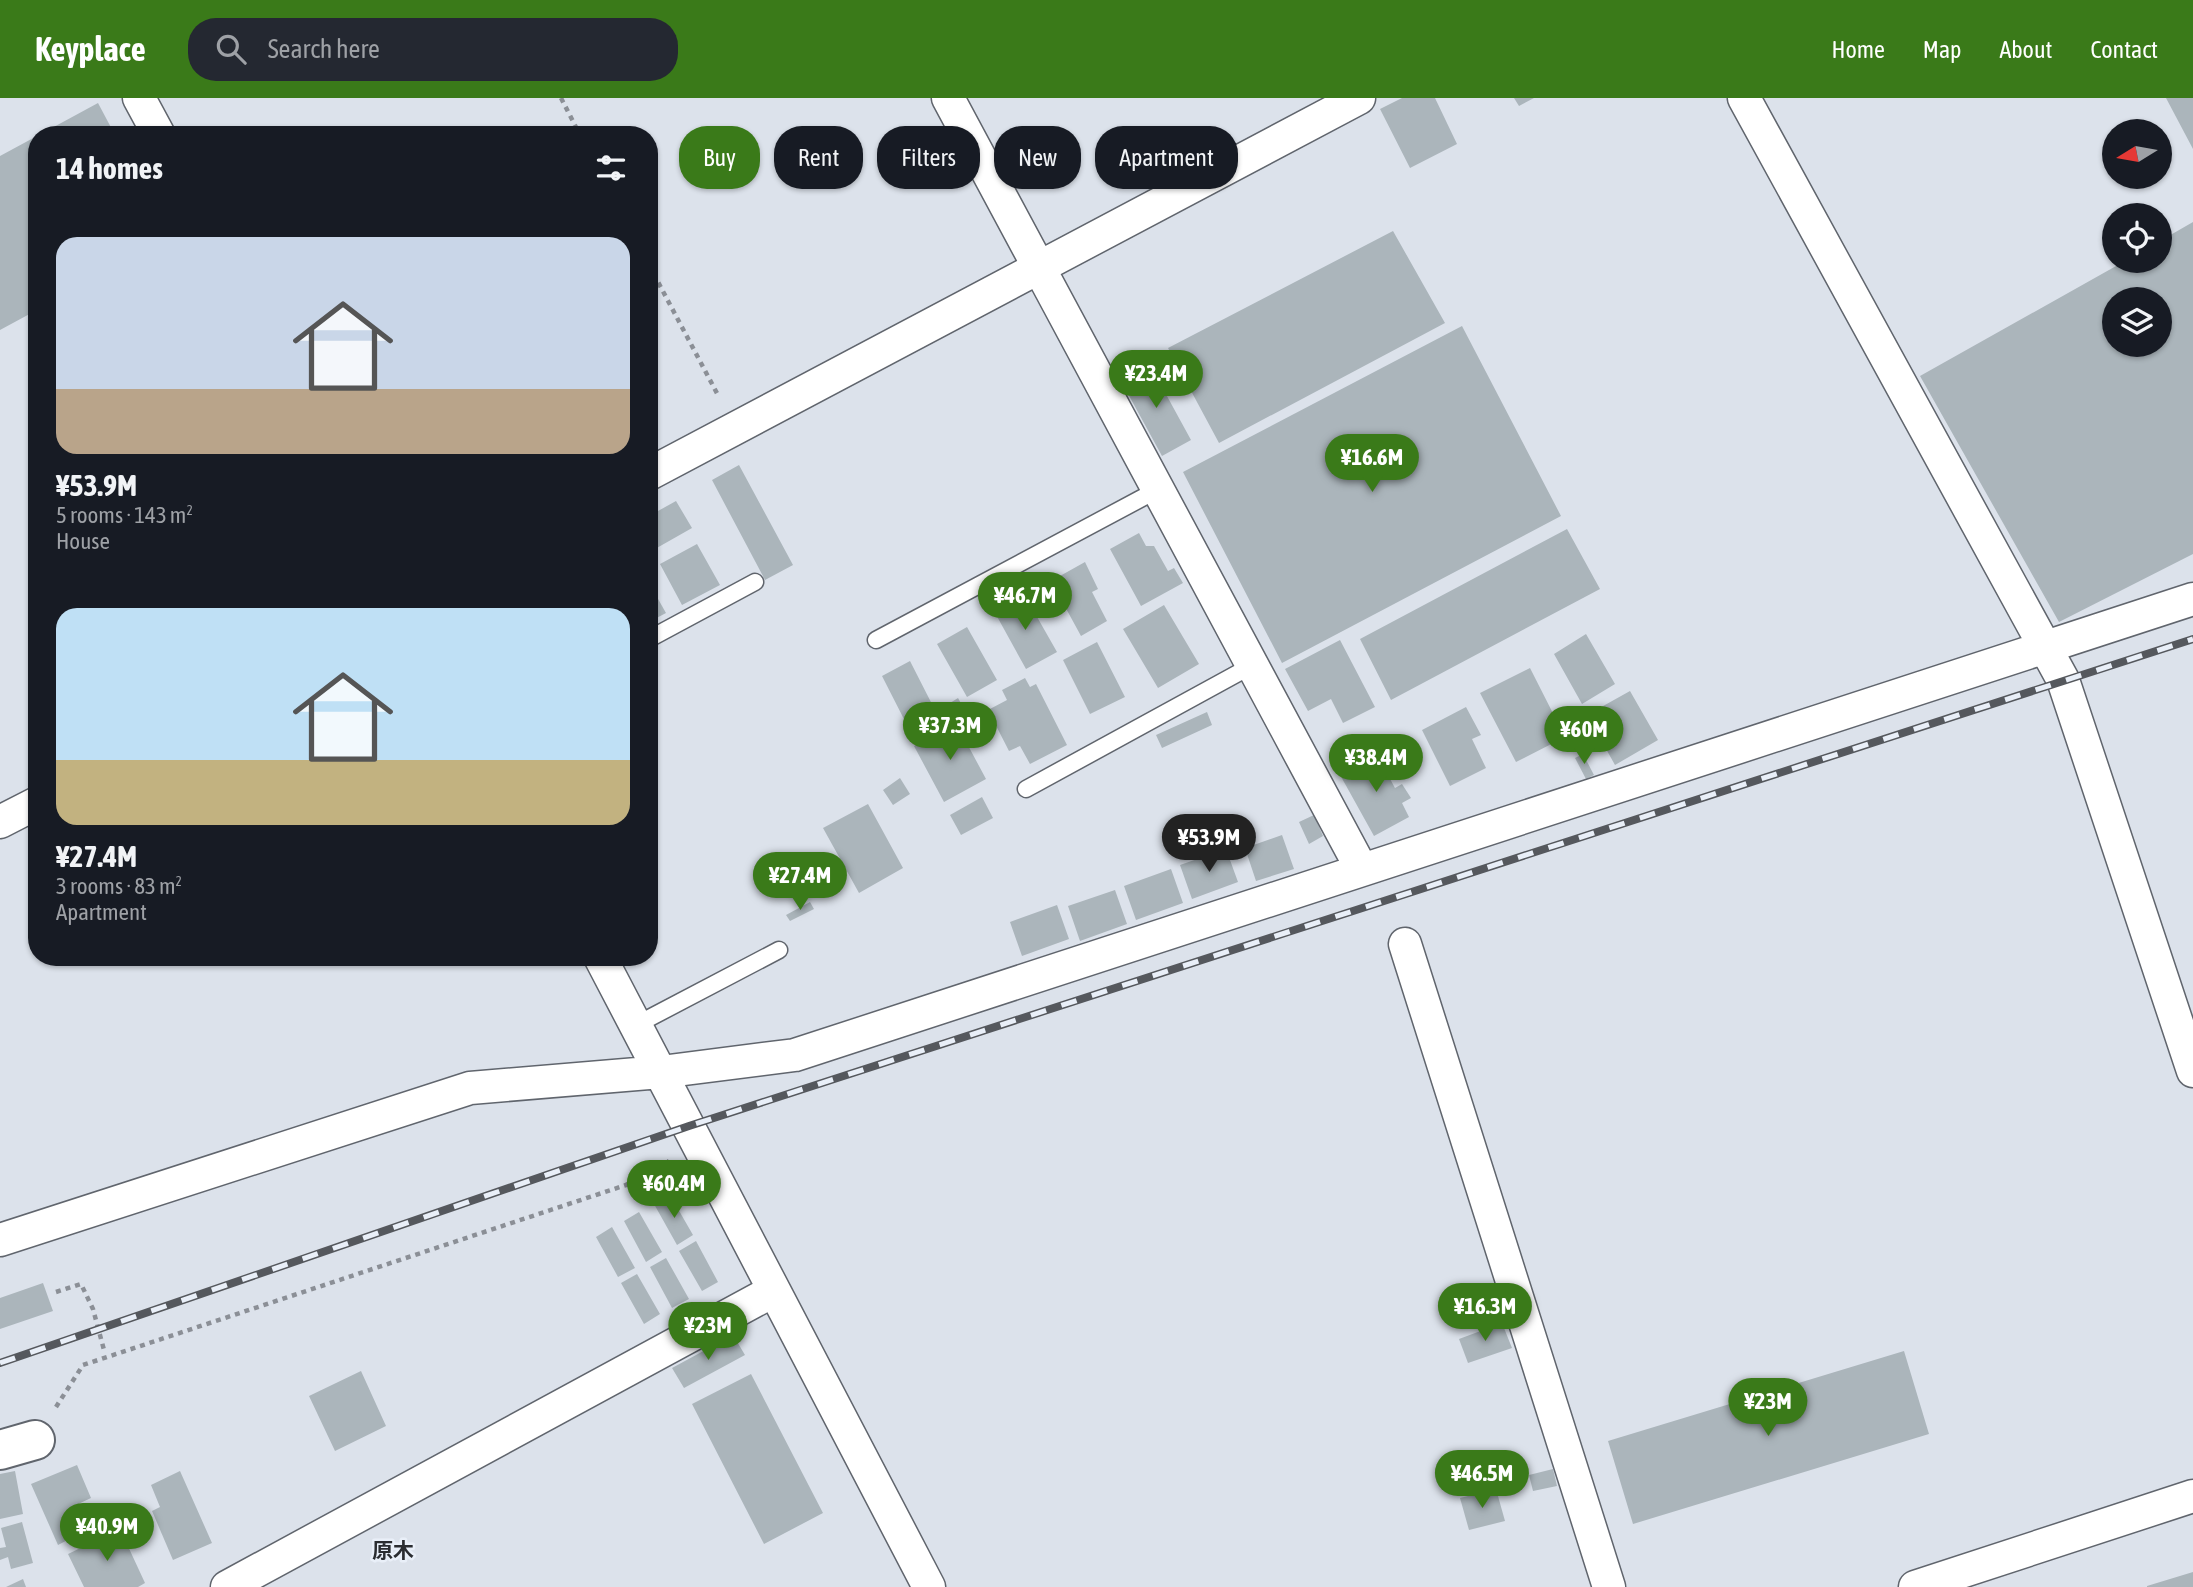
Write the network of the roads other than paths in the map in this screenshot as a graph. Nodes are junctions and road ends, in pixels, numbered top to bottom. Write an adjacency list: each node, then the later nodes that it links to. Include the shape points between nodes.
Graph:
1 (139, 98): 5 (street)
2 (948, 98): 6 (street)
3 (1744, 98): 13 (street)
4 (1351, 100): 6 (street)
5 (154, 126)
6 (1037, 268): 7 (street); 8 (street)
7 (658, 469)
8 (1157, 490): 12 (lane); 14 (street)
9 (755, 582): 11 (lane)
10 (2193, 599): 13 (street)
11 (658, 634)
12 (876, 640)
13 (2045, 647): 18 (street); 23 (street, via 2063,680)
14 (1251, 666): 15 (lane); 18 (street)
15 (1026, 789)
16 (28, 808): 17 (street)
17 (0, 822)
18 (1361, 868): 24 (street, via 795,1055)
19 (1405, 944): 30 (street)
20 (779, 950): 22 (lane)
21 (605, 966): 22 (street)
22 (636, 1025): 24 (street)
23 (2193, 1071)
24 (661, 1072): 25 (street, via 470,1088); 26 (street)
25 (0, 1240)
26 (773, 1291): 28 (street); 29 (street)
27 (2193, 1496): 31 (street)
28 (227, 1587)
29 (929, 1587)
30 (1609, 1587)
31 (1915, 1587)

